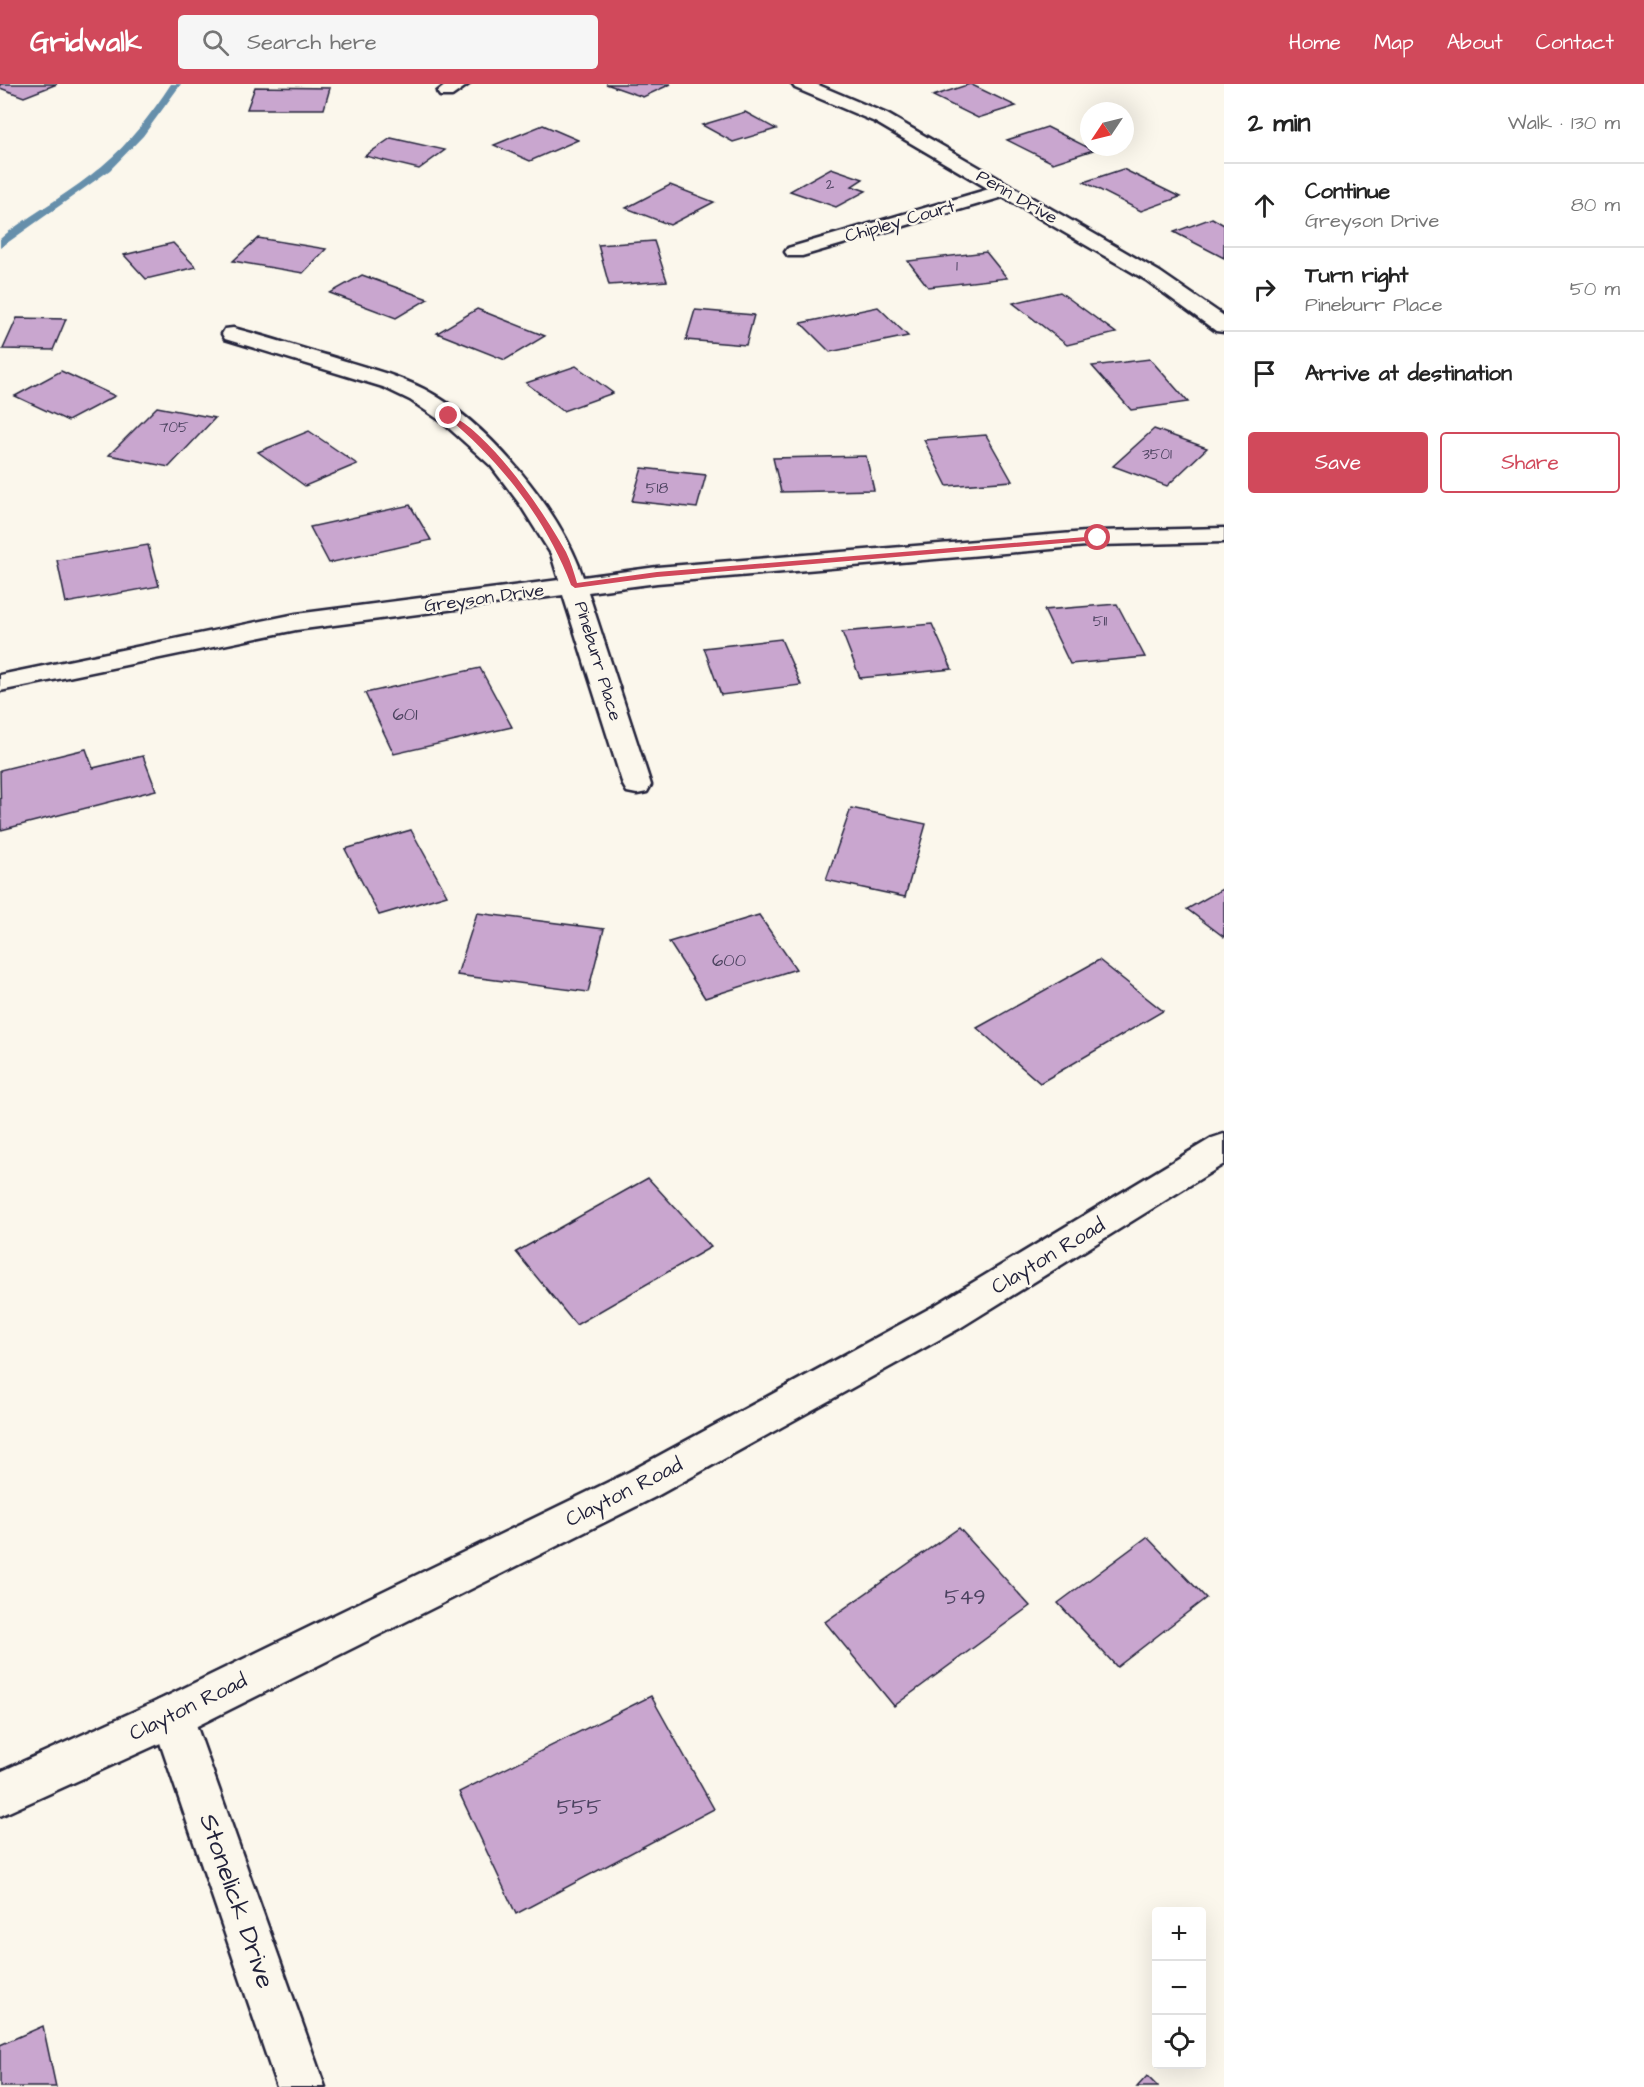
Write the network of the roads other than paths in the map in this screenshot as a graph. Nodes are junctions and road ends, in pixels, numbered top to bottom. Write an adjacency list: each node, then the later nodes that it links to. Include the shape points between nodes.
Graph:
1 (801, 84): 2 (street, Penn Drive, via 881,118)
2 (1006, 190): 3 (street, Chipley Court); 4 (street, Penn Drive, via 1153,276)
3 (795, 252)
4 (1224, 326)
5 (233, 334): 7 (street, Pineburr Place, via 391,382 449,416 499,461 529,500 563,554)
6 (1224, 536): 7 (street, Greyson Drive, via 1086,539)
7 (575, 585): 8 (street, Greyson Drive, via 296,622); 9 (street, Pineburr Place)
8 (0, 683)
9 (637, 785)
10 (1224, 1147): 11 (street, Clayton Road, via 947,1317 643,1484)
11 (172, 1716): 12 (street, Clayton Road); 13 (street, Stonelick Drive)
12 (0, 1794)
13 (301, 2087)

